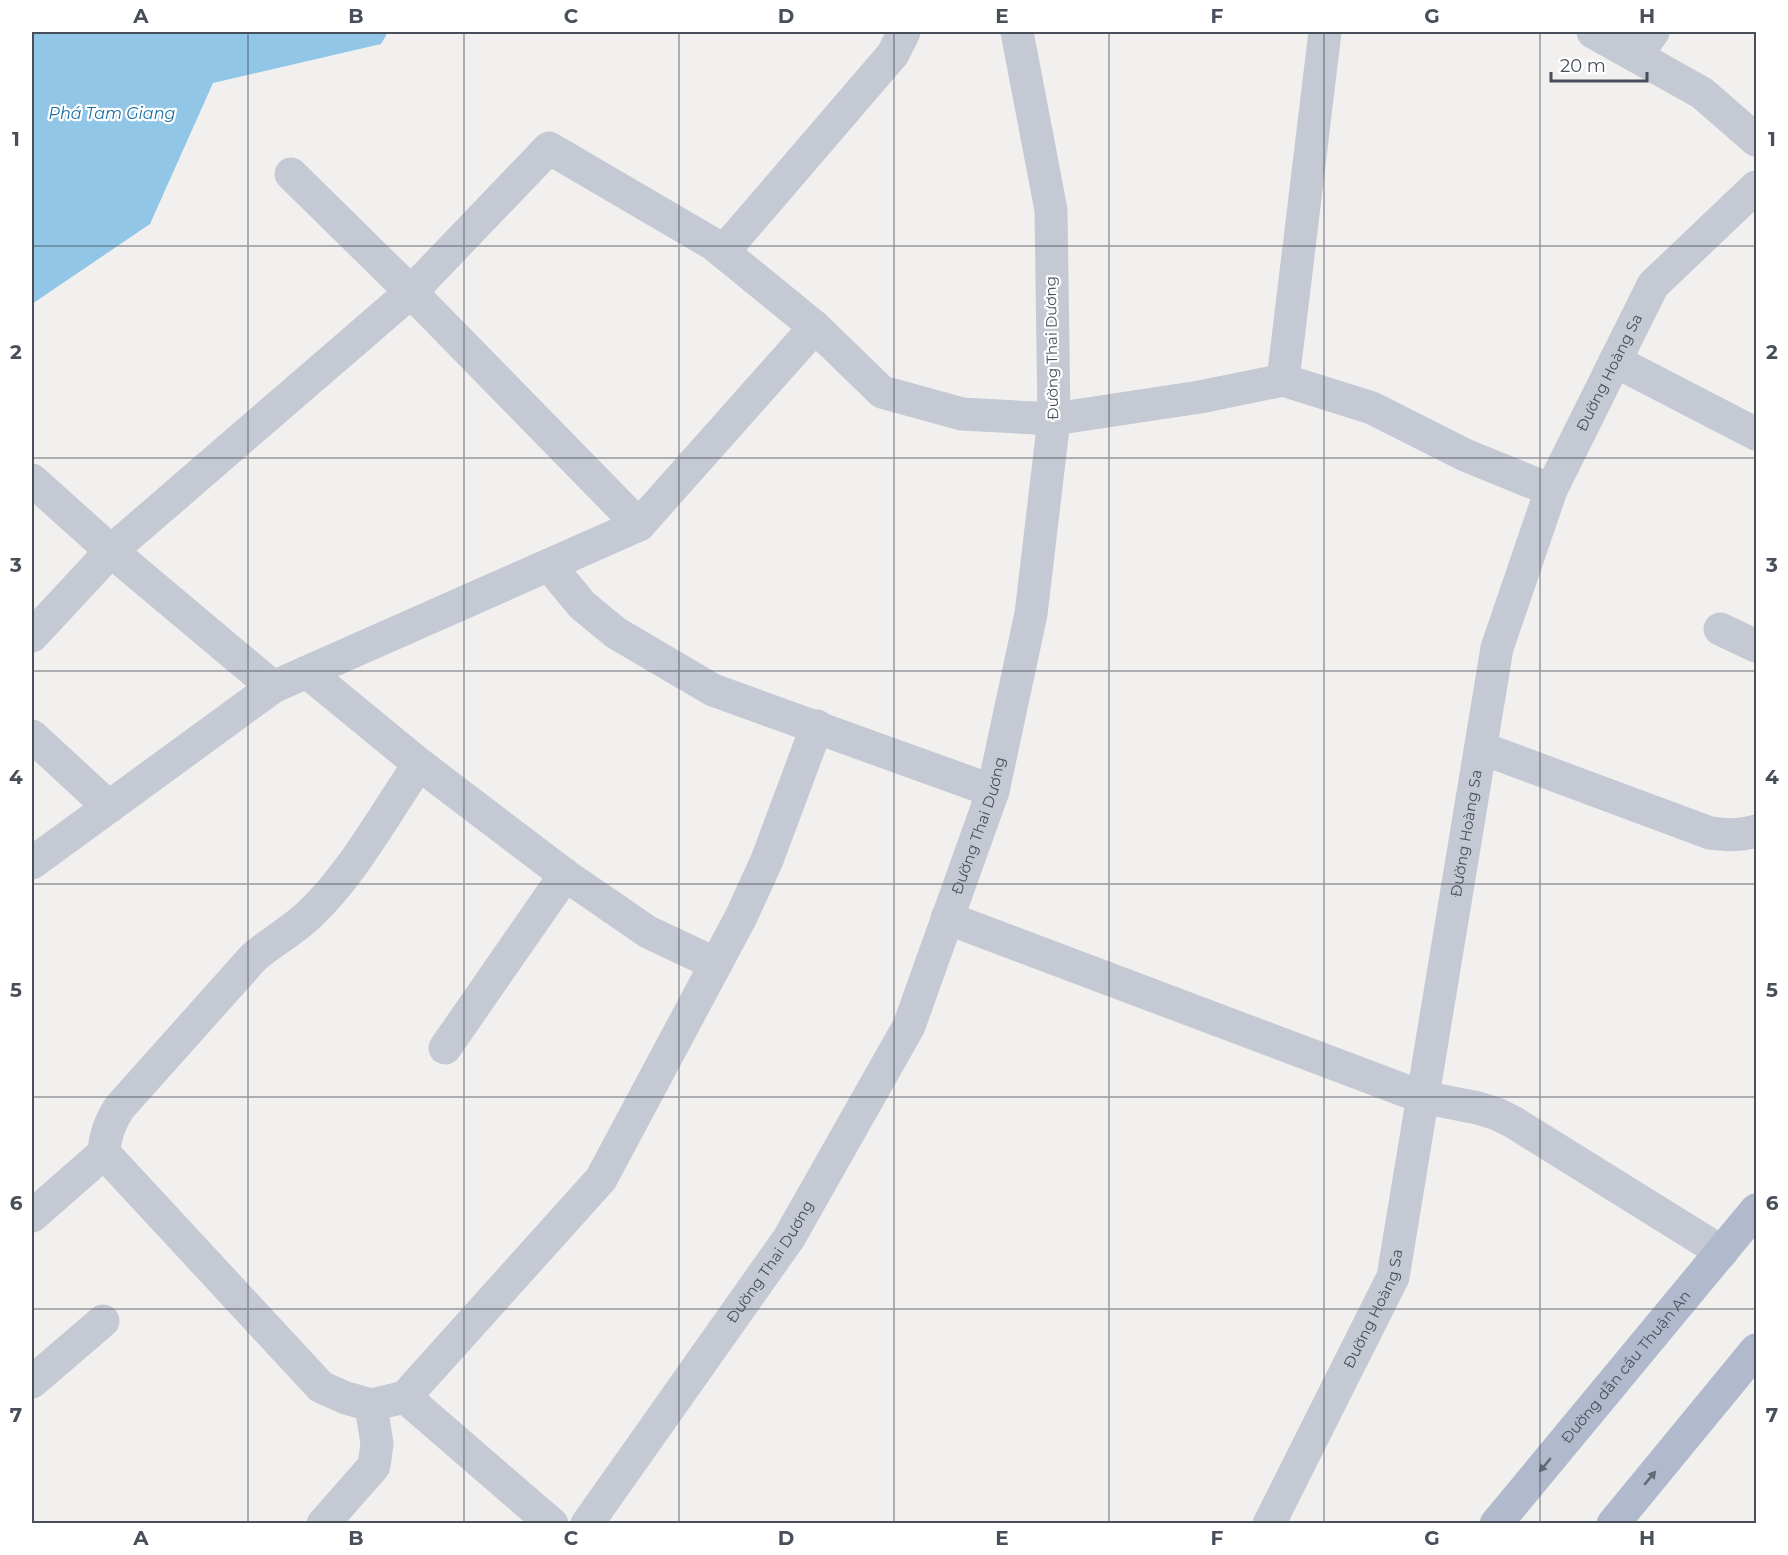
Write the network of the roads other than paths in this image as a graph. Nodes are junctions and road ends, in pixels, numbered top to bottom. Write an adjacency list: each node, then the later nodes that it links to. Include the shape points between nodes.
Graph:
1 (904, 32): 9 (street, via 893,54)
2 (1017, 32): 14 (street, Đường Thai Dương, via 1051,210)
3 (1325, 32): 13 (street)
4 (1593, 32): 5 (street)
5 (1645, 44): 6 (street)
6 (1756, 140)
7 (291, 174): 10 (street)
8 (1756, 187): 12 (street, Đường Hoàng Sa, via 1653,285)
9 (723, 252): 10 (street, via 549,148); 11 (street)
10 (411, 292): 18 (street); 19 (street)
11 (815, 327): 14 (street, via 882,392 962,414); 18 (street)
12 (1615, 361): 15 (street); 17 (street, Đường Hoàng Sa)
13 (1283, 380): 14 (street, via 1200,398); 17 (street, via 1372,408 1465,455)
14 (1054, 419): 30 (street, Đường Thai Dương, via 1032,614)
15 (1756, 434)
16 (32, 480): 19 (street)
17 (1551, 490): 28 (street, Đường Hoàng Sa, via 1497,648)
18 (639, 525): 20 (street)
19 (111, 551): 22 (street); 25 (street)
20 (549, 565): 24 (street); 26 (street, via 582,605 616,633 713,690)
21 (1720, 629): 23 (street)
22 (32, 636)
23 (1756, 646)
24 (307, 672): 25 (street); 29 (street)
25 (273, 687): 31 (street)
26 (817, 726): 30 (street); 36 (street, via 767,860)
27 (32, 736): 31 (street)
28 (1481, 748): 32 (street, via 1710,833 1731,836); 38 (street, Đường Hoàng Sa)
29 (419, 764): 34 (street); 39 (street, via 328,896 310,915 253,958 119,1108 110,1123)
30 (993, 791): 35 (street, Đường Thai Dương)
31 (109, 807): 33 (street)
32 (1756, 831)
33 (32, 862)
34 (565, 875): 36 (street, via 648,932); 37 (street)
35 (947, 918): 38 (street); 50 (street, Đường Thai Dương, via 909,1026 789,1238)
36 (716, 964): 46 (street, via 601,1179)
37 (445, 1048)
38 (1422, 1097): 42 (street, via 1478,1108 1505,1118); 51 (street, Đường Hoàng Sa, via 1393,1277)
39 (104, 1153): 41 (street); 47 (street, via 321,1387)
40 (1756, 1210): 42 (main road, Đường dẫn cầu Thuận An)
41 (32, 1216)
42 (1722, 1252): 52 (main road, Đường dẫn cầu Thuận An, one-way to 52)
43 (103, 1321): 45 (street)
44 (1756, 1350): 53 (main road, one-way to 44)
45 (32, 1382)
46 (405, 1397): 47 (street); 49 (street)
47 (372, 1405): 48 (street, via 377,1444 374,1466)
48 (323, 1524)
49 (552, 1524)
50 (587, 1524)
51 (1269, 1524)
52 (1497, 1524)
53 (1613, 1524)

